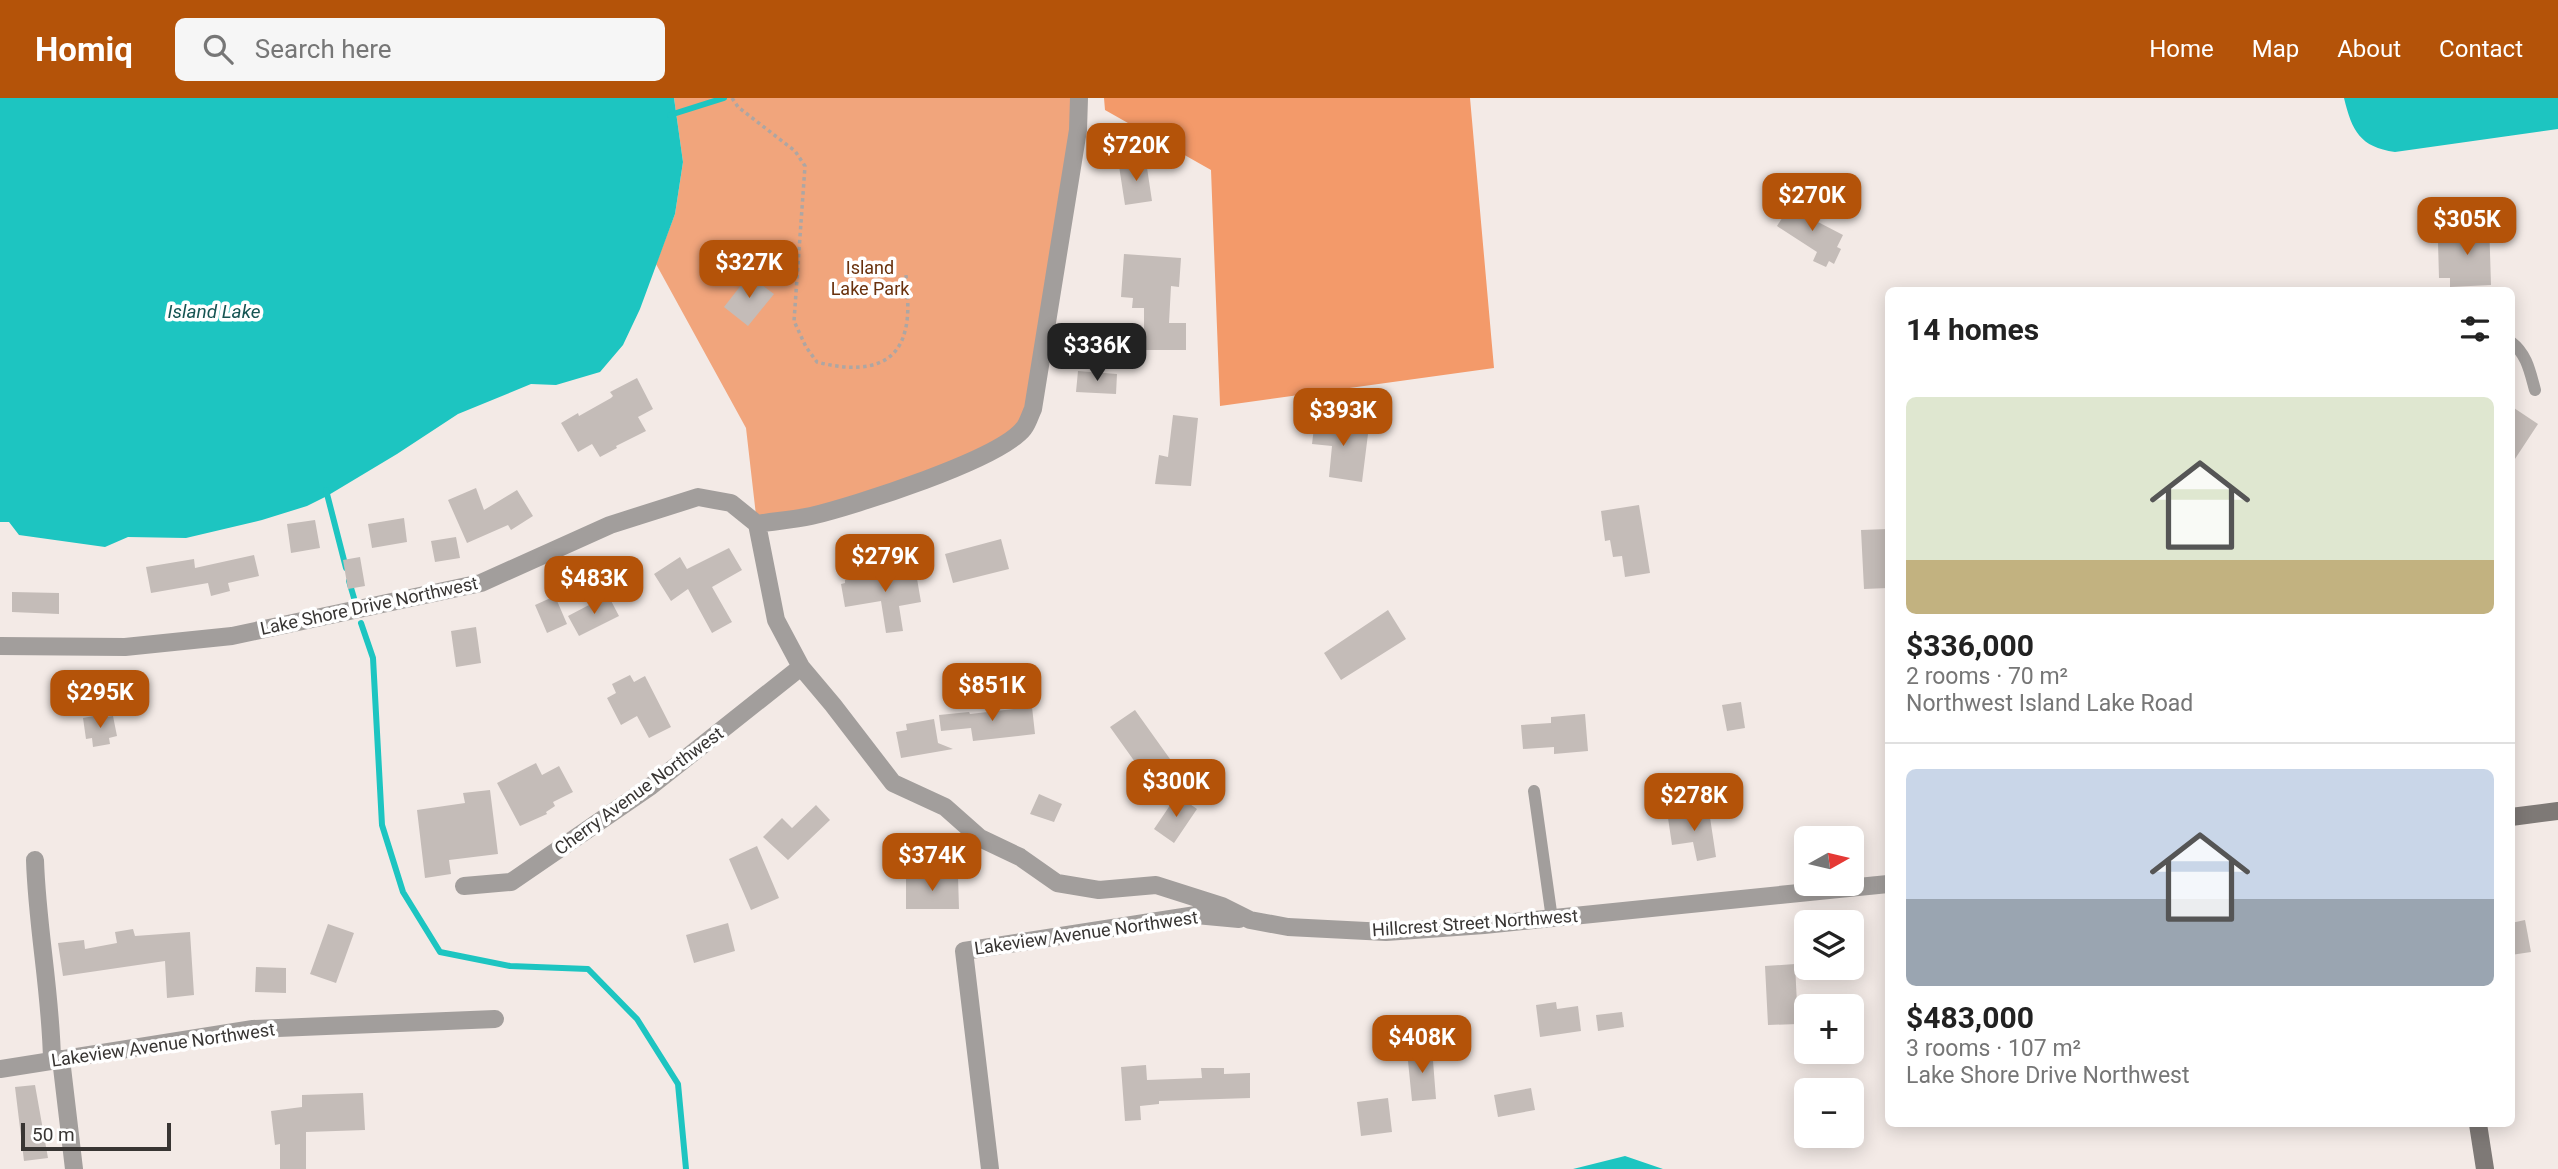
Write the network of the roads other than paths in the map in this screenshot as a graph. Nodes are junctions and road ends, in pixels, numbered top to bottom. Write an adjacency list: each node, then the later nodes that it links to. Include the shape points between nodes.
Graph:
1 (1079, 98): 4 (street, via 1078,130 1033,409 1024,428 966,463 862,501)
2 (2515, 345): 3 (lane, via 2528,365)
3 (2535, 390)
4 (757, 524): 5 (street, Lake Shore Drive Northwest, via 731,503 698,497 610,525 481,583 232,636 125,647); 6 (street, Hillcrest Street Northwest, via 776,620)
5 (0, 646)
6 (801, 667): 12 (street, Cherry Avenue Northwest, via 652,786 511,882); 14 (street, Hillcrest Street Northwest, via 893,783 945,807 980,838 1020,857 1057,883 1099,890 1156,885)
7 (1534, 791): 13 (lane)
8 (2558, 811): 9 (main road)
9 (2515, 816)
10 (36, 860): 16 (street)
11 (1885, 884): 13 (street, Hillcrest Street Northwest)
12 (464, 886)
13 (1552, 919): 14 (street, Hillcrest Street Northwest, via 1386,932 1288,927)
14 (1250, 920): 20 (street, Lakeview Avenue Northwest, via 1196,915 964,951)
15 (495, 1019): 16 (street, Lakeview Avenue Northwest, via 253,1029)
16 (57, 1060): 17 (street, Lakeview Avenue Northwest); 19 (street)
17 (0, 1069)
18 (2478, 1127): 21 (main road)
19 (74, 1169)
20 (990, 1169)
21 (2484, 1169)

